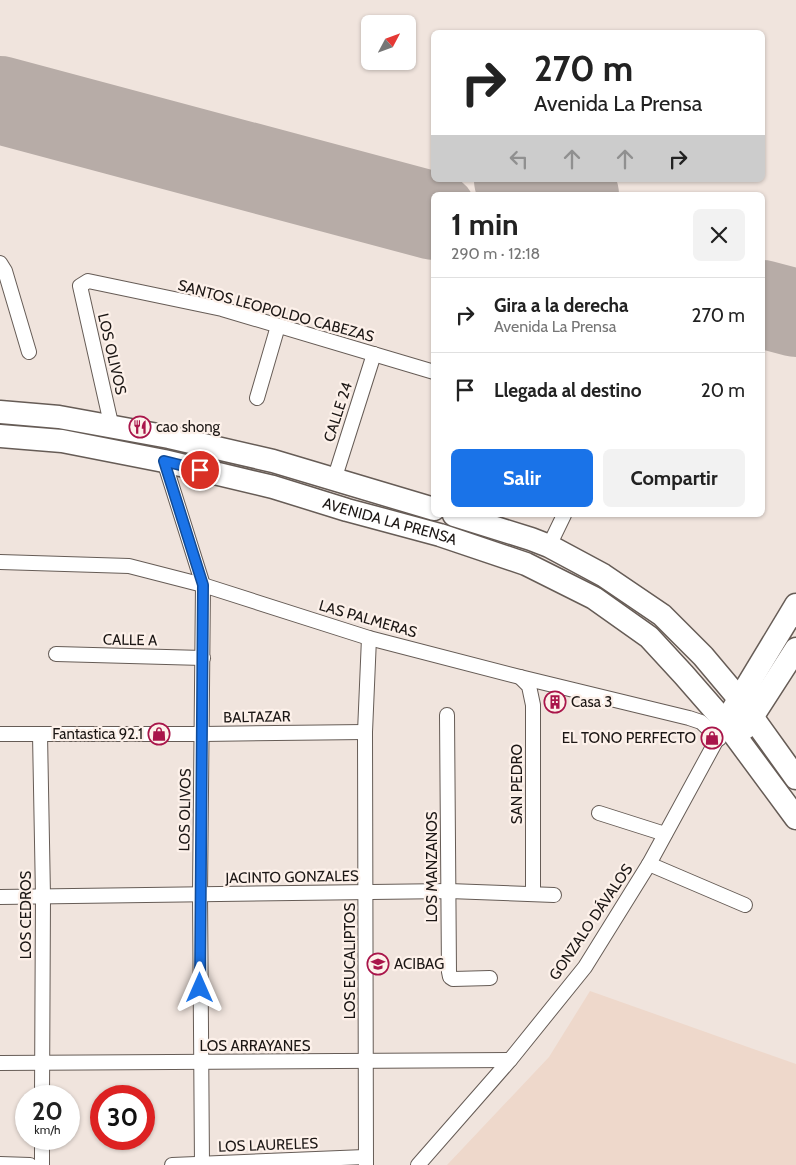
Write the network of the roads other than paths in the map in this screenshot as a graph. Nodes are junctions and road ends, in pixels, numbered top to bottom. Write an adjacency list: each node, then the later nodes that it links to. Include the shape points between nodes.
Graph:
1 (0, 263): 4 (street)
2 (80, 286): 3 (street, SANTOS LEOPOLDO CABEZAS, via 88,281 222,309); 9 (street, LOS OLIVOS)
3 (278, 326): 5 (street, SANTOS LEOPOLDO CABEZAS); 7 (street)
4 (29, 352)
5 (374, 354): 6 (street, SANTOS LEOPOLDO CABEZAS); 12 (street, CALLE 24)
6 (431, 371)
7 (256, 398)
8 (0, 412): 9 (main road, AVENIDA LA PRENSA, via 59,417)
9 (112, 428): 12 (main road, AVENIDA LA PRENSA, via 273,461)
10 (0, 436): 11 (main road, AVENIDA LA PRENSA, via 62,441)
11 (164, 461): 18 (street, LOS OLIVOS); 28 (main road, AVENIDA LA PRENSA, via 273,487 440,535 526,564 594,598 649,637)
12 (334, 480): 13 (main road, AVENIDA LA PRENSA)
13 (431, 508)
14 (460, 517): 16 (main road, AVENIDA LA PRENSA)
15 (563, 517): 16 (street)
16 (549, 546): 25 (main road, AVENIDA LA PRENSA, via 603,575 662,615 703,656)
17 (0, 562): 18 (street, LAS PALMERAS, via 129,566)
18 (203, 585): 20 (street, LAS PALMERAS); 23 (street, LOS OLIVOS)
19 (796, 605): 25 (main road)
20 (369, 638): 24 (street, LAS PALMERAS); 27 (street, LOS EUCALIPTOS)
21 (796, 649): 25 (main road)
22 (56, 654): 23 (street, CALLE A)
23 (203, 658): 31 (street, LOS OLIVOS)
24 (520, 678): 28 (street, LAS PALMERAS, via 689,718); 40 (street, SAN PEDRO, via 529,686 533,705)
25 (746, 708): 28 (main road); 32 (main road, AVENIDA LA PRENSA)
26 (447, 715): 37 (street, LOS MANZANOS)
27 (365, 732): 31 (street, BALTAZAR); 38 (street, LOS EUCALIPTOS)
28 (727, 733): 34 (main road, AVENIDA LA PRENSA); 35 (street, GONZALO DÁVALOS)
29 (0, 734): 30 (street, BALTAZAR)
30 (40, 734): 31 (street, BALTAZAR); 42 (street, LOS CEDROS)
31 (203, 734): 39 (street, LOS OLIVOS)
32 (796, 778)
33 (599, 813): 35 (street)
34 (796, 818)
35 (665, 834): 36 (street, GONZALO DÁVALOS)
36 (649, 864): 44 (street); 46 (street, GONZALO DÁVALOS, via 585,967)
37 (449, 891): 38 (street, JACINTO GONZALES); 40 (street, JACINTO GONZALES); 45 (street, LOS MANZANOS, via 450,977)
38 (366, 892): 39 (street, JACINTO GONZALES); 47 (street, LOS EUCALIPTOS)
39 (200, 894): 42 (street, JACINTO GONZALES); 48 (street, LOS OLIVOS)
40 (533, 894): 41 (street, JACINTO GONZALES)
41 (554, 895)
42 (43, 896): 43 (street, JACINTO GONZALES); 50 (street, LOS CEDROS)
43 (0, 897)
44 (745, 905)
45 (490, 978)
46 (510, 1060): 47 (street, LOS ARRAYANES); 60 (street, GONZALO DÁVALOS)
47 (366, 1061): 48 (street, LOS ARRAYANES); 53 (street, LOS EUCALIPTOS)
48 (200, 1062): 50 (street, LOS ARRAYANES); 56 (street, LOS OLIVOS)
49 (0, 1063): 50 (street, LOS ARRAYANES)
50 (42, 1063): 51 (street, LOS CEDROS)
51 (42, 1085)
52 (42, 1150): 58 (street)
53 (365, 1161): 54 (street, LOS LAURELES)
54 (266, 1163): 56 (street, LOS LAURELES)
55 (0, 1164): 57 (street)
56 (202, 1164): 59 (street, LOS LAURELES)
57 (30, 1165)
58 (42, 1165)
59 (172, 1165)
60 (418, 1165)

